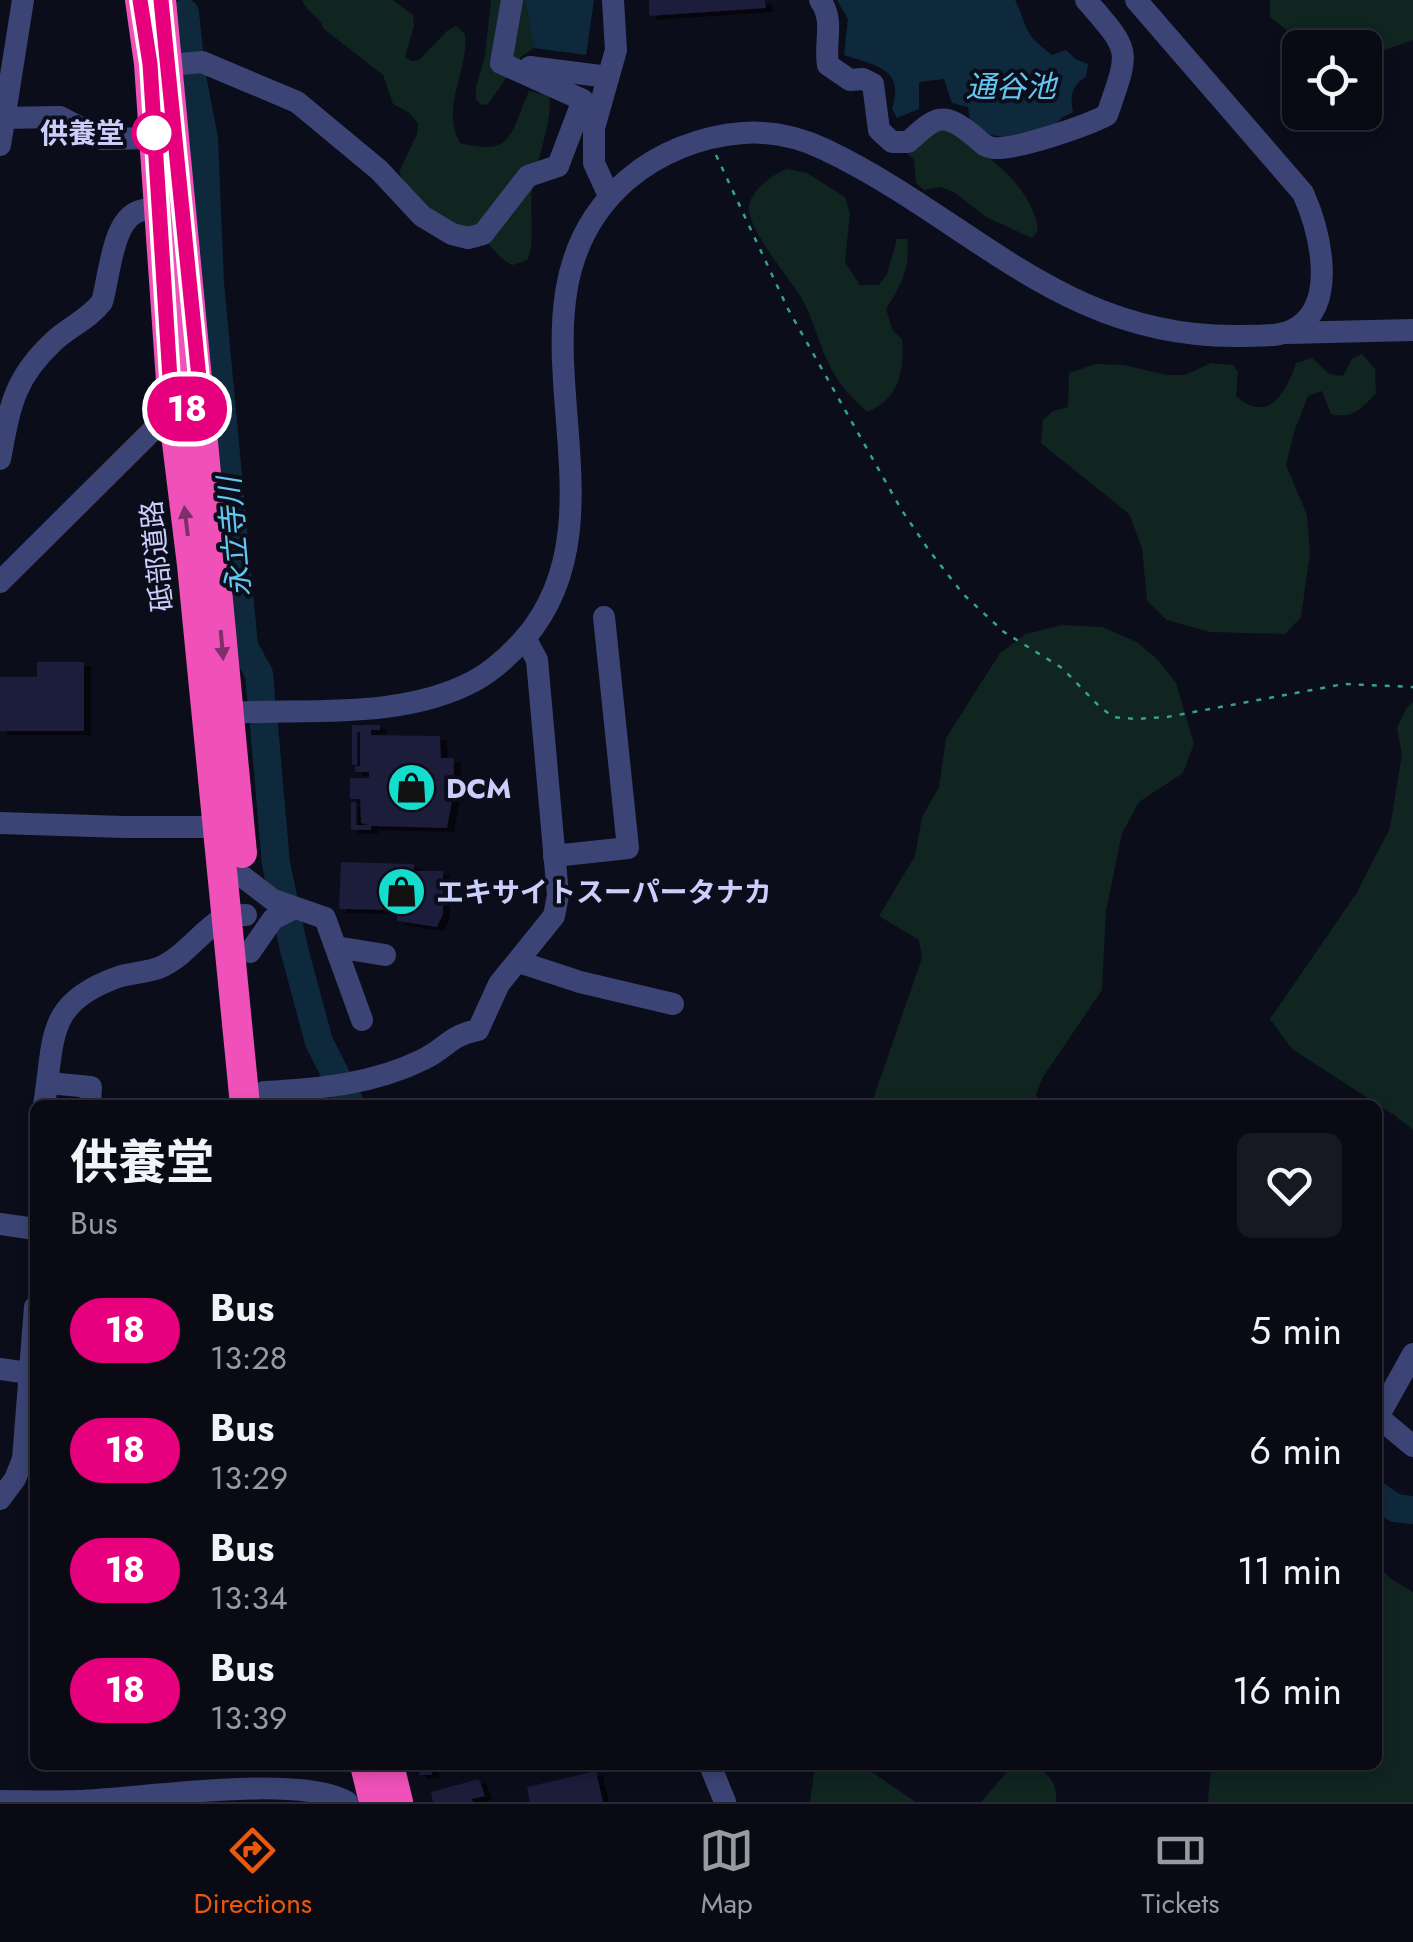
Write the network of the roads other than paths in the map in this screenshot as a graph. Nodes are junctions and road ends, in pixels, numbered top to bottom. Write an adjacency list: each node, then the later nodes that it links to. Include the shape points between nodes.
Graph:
1 (23, 0): 12 (street)
2 (140, 0): 13 (highway, 砥部道路)
3 (161, 0): 10 (highway, 砥部道路)
4 (512, 0): 9 (street)
5 (614, 0): 11 (street, via 616,50)
6 (820, 0): 7 (street, via 830,24 828,65 850,80 873,84 880,130 892,142 908,142 938,118 988,148 1082,128 1107,115 1124,51)
7 (1086, 0)
8 (1136, 0): 18 (street, via 1303,193 1318,227 1322,262 1310,318)
9 (502, 63): 10 (street, via 583,100 558,166 528,176 483,234 468,238 422,216 379,170 297,102 202,62); 11 (street)
10 (169, 65): 16 (highway, 砥部道路)
11 (608, 77): 15 (street, via 594,128 594,163)
12 (2, 118): 13 (street, via 60,117 102,138); 14 (street)
13 (154, 138): 16 (highway, 砥部道路)
14 (0, 146)
15 (609, 196): 18 (street, via 673,150 744,133 780,134 858,166 1043,285 1107,315 1205,334); 23 (street, via 582,234 567,276 562,321 570,529 560,575)
16 (171, 209): 19 (highway, 砥部道路); 20 (street, via 130,215 102,302 54,340 17,385)
17 (1413, 330): 18 (street)
18 (1288, 333)
19 (187, 409): 21 (street); 24 (highway, 砥部道路)
20 (0, 458)
21 (0, 582)
22 (604, 617): 27 (street, via 628,848)
23 (524, 638): 24 (street, via 474,681 434,696 385,707); 27 (street, via 537,660)
24 (217, 714): 26 (highway, 砥部道路)
25 (0, 822): 26 (street)
26 (230, 827): 28 (highway, 砥部道路); 28 (highway, 砥部道路, via 243,877)
27 (554, 856): 31 (street, via 554,916)
28 (262, 912): 29 (street, via 325,918); 34 (street, via 160,968 101,983 72,1000 60,1017); 36 (highway, 砥部道路, via 250,952); 37 (highway, 砥部道路)
29 (336, 948): 30 (street); 33 (street)
30 (386, 955)
31 (519, 962): 32 (street); 38 (street, via 499,984 478,1030 457,1034 426,1059 340,1087)
32 (673, 1004)
33 (362, 1020)
34 (46, 1094): 35 (street, via 92,1087)
35 (91, 1100)
36 (258, 1100)
37 (258, 1100)
38 (264, 1100)
39 (0, 1224): 40 (street)
40 (30, 1228)
41 (1413, 1354): 45 (street)
42 (0, 1369): 43 (street)
43 (30, 1374)
44 (30, 1397): 48 (street, via 22,1458)
45 (1382, 1410)
46 (1382, 1420): 47 (street)
47 (1413, 1446)
48 (0, 1500)
49 (248, 1770): 53 (street)
50 (366, 1770): 56 (highway)
51 (390, 1770): 57 (highway)
52 (712, 1770): 58 (street)
53 (254, 1790): 54 (street); 55 (street, via 321,1791)
54 (0, 1801)
55 (347, 1802)
56 (374, 1802)
57 (398, 1802)
58 (726, 1802)

